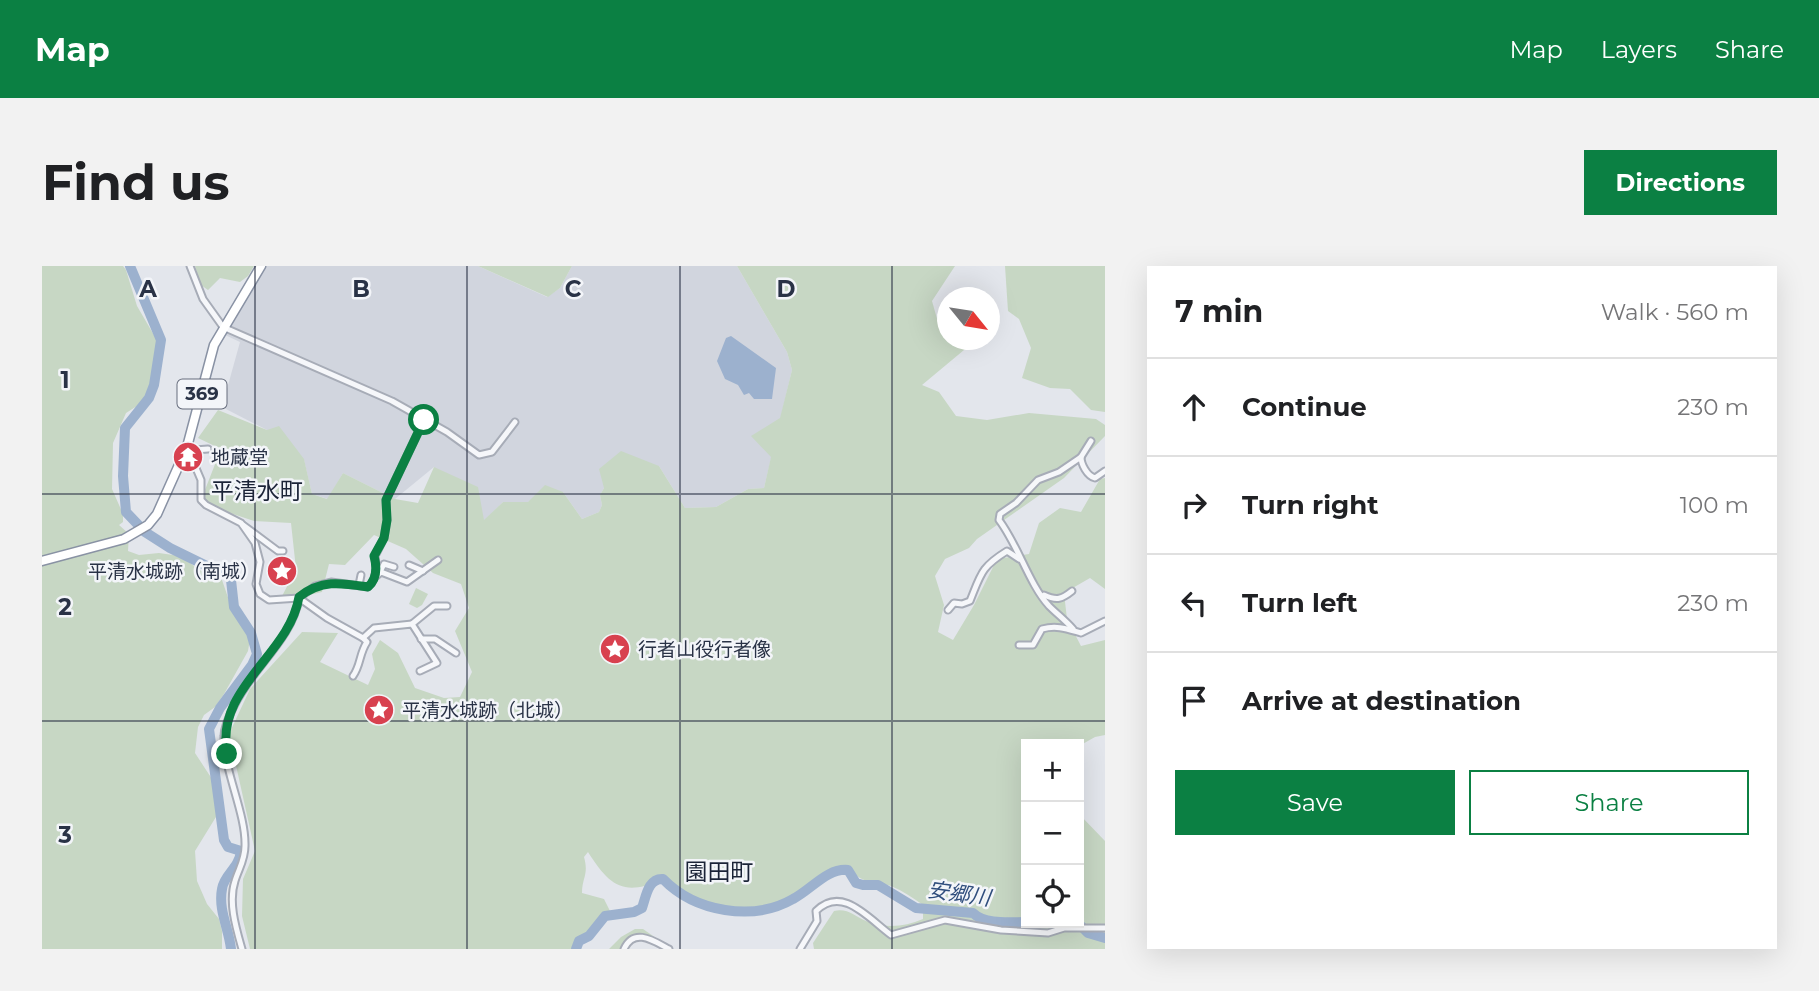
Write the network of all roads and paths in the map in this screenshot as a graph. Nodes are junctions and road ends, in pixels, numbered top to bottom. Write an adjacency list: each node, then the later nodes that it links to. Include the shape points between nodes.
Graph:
1 (190, 266): 3 (street, via 203,299)
2 (261, 266): 3 (highway, 369)
3 (223, 327): 4 (street, via 392,401); 7 (highway, 369)
4 (424, 420): 5 (street, via 479,455 492,452); 20 (street, via 386,500 386,526 374,556)
5 (515, 422)
6 (1091, 441): 9 (street)
7 (187, 447): 8 (street); 11 (street, via 201,480 201,499); 14 (highway, 369, via 166,500 148,525 125,538)
8 (208, 449)
9 (1081, 457): 10 (street, via 1091,477); 15 (street, via 1038,480 1000,514 999,520)
10 (1105, 471)
11 (241, 523): 12 (street); 24 (street, via 255,543 260,594 269,600)
12 (284, 551)
13 (438, 560): 18 (street)
14 (42, 561)
15 (1024, 563): 23 (street); 26 (street, via 1007,551 981,574 970,601 954,603)
16 (409, 565): 18 (street)
17 (394, 567): 20 (street, via 384,565)
18 (423, 571): 20 (street, via 407,582 388,573)
19 (361, 575): 21 (street)
20 (377, 575): 21 (street, via 368,587)
21 (359, 585): 24 (street, via 331,582)
22 (1072, 591): 23 (street, via 1062,599)
23 (1043, 595): 29 (street)
24 (299, 597): 30 (street); 37 (street, via 297,611 282,637 234,705 224,735 245,837 244,862 233,892)
25 (447, 606): 28 (street, via 434,606)
26 (948, 610)
27 (1105, 621): 29 (street, via 1081,633)
28 (412, 624): 30 (street, via 374,628); 31 (street)
29 (1073, 629): 32 (street, via 1042,629 1033,646)
30 (363, 638): 35 (street, via 367,642)
31 (421, 639): 33 (street, via 435,639); 34 (street, via 437,663)
32 (1019, 645)
33 (456, 653)
34 (420, 671)
35 (353, 676)
36 (1105, 928): 40 (street, via 1037,933 945,920 891,935 839,900 816,911 817,921)
37 (242, 949)
38 (624, 949): 39 (street, via 626,943 643,936)
39 (669, 949)
40 (800, 949)

